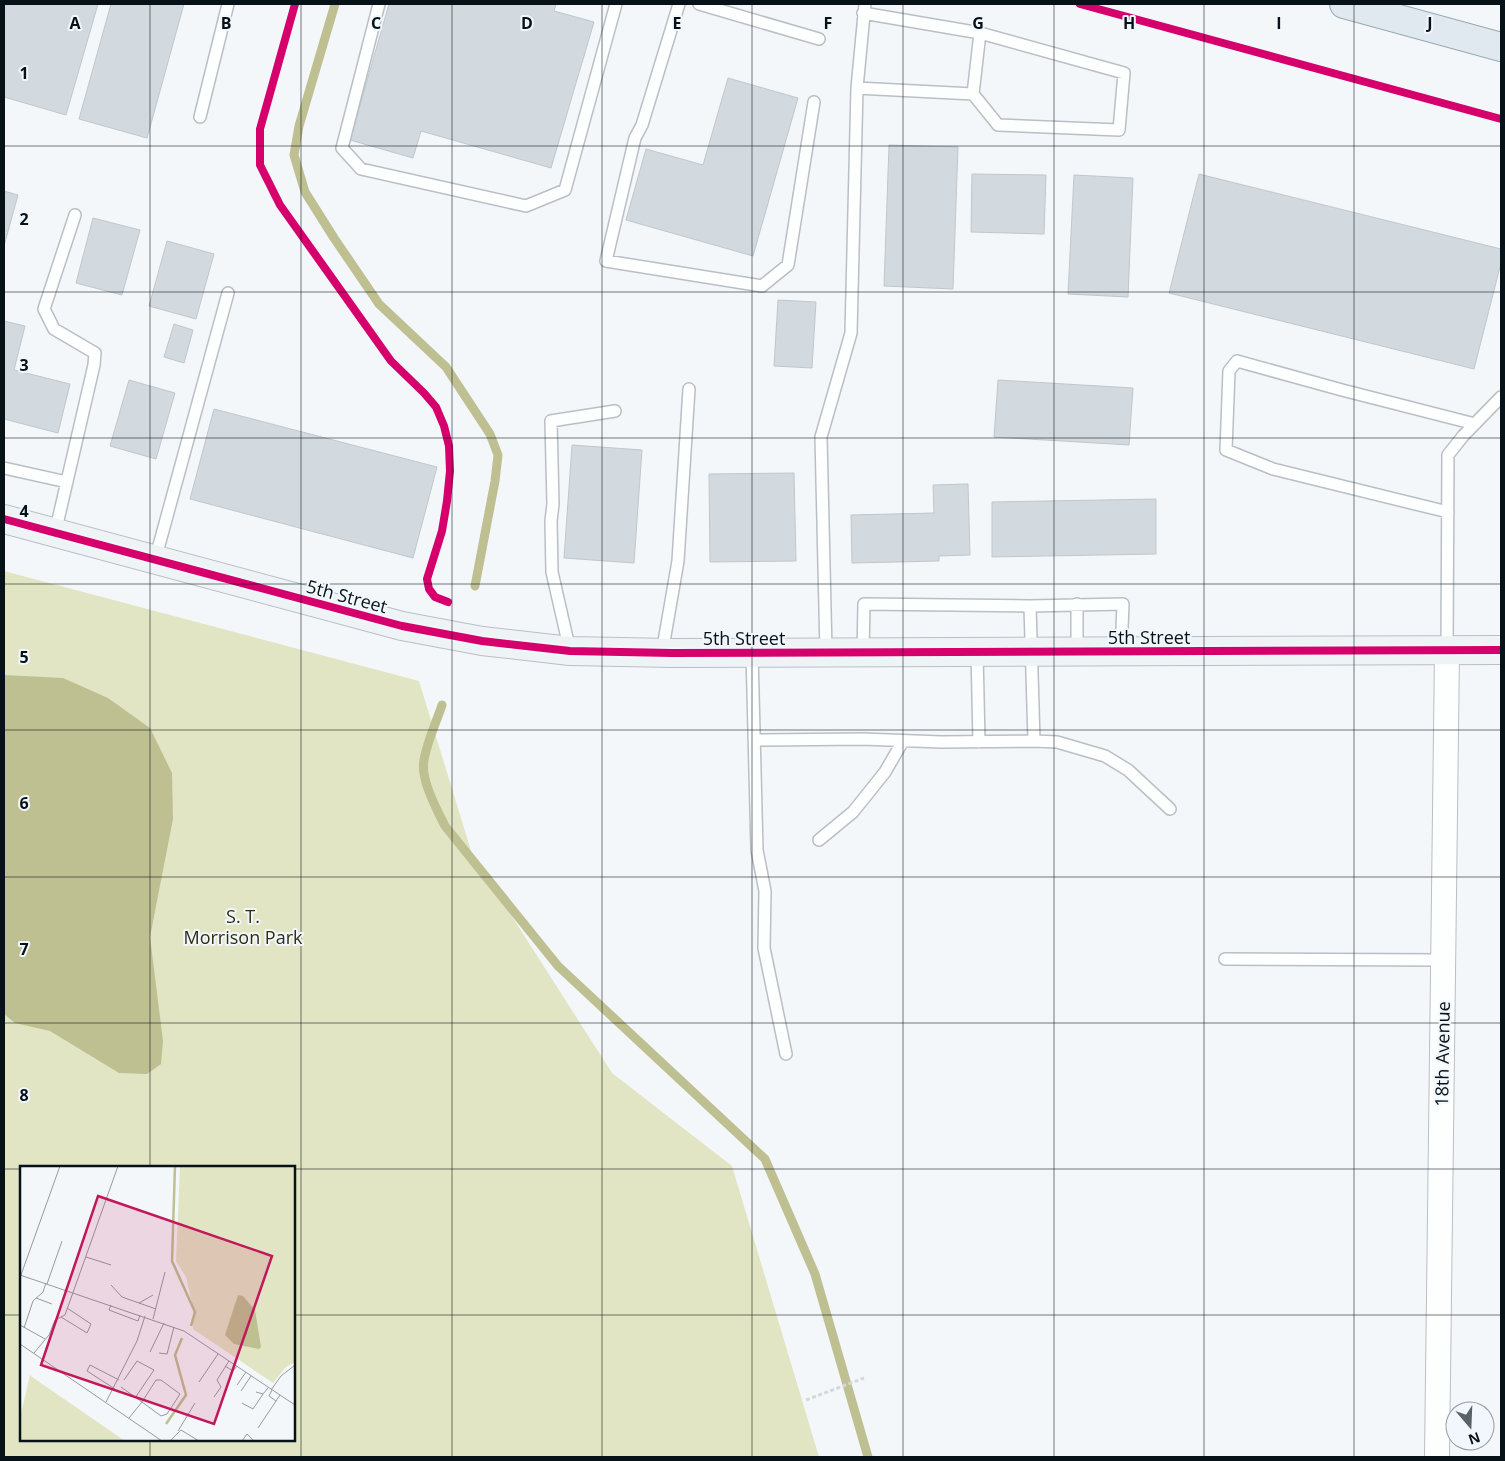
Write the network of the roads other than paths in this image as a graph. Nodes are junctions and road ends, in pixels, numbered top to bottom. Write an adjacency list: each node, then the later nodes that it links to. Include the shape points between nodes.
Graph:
1 (228, 4): 14 (lane)
2 (379, 4): 3 (lane, via 342,148 360,169 526,206 565,190)
3 (616, 4)
4 (679, 4): 13 (lane, via 642,125 634,138 606,260 762,286 788,265)
5 (699, 4): 9 (lane)
6 (1344, 4): 10 (main road)
7 (864, 8): 8 (lane); 11 (lane)
8 (980, 33): 12 (lane); 12 (lane, via 1124,73 1119,130 998,125)
9 (819, 39)
10 (1501, 48)
11 (857, 88): 12 (lane); 31 (lane, via 851,333 821,437)
12 (973, 94)
13 (814, 102)
14 (200, 117)
15 (75, 215): 22 (lane, via 44,309 54,329 95,352)
16 (228, 293): 26 (lane)
17 (689, 389): 37 (lane, via 678,561)
18 (1501, 397): 20 (lane)
19 (615, 411): 30 (lane, via 551,421 552,572)
20 (1475, 424): 23 (lane, via 1448,455); 23 (lane, via 1237,361 1228,371 1226,450 1273,469)
21 (4, 468): 22 (lane)
22 (67, 482): 25 (lane)
23 (1448, 512): 36 (lane)
24 (4, 519): 25 (street, 5th Street)
25 (55, 533): 26 (street, 5th Street)
26 (154, 560): 30 (street, 5th Street, via 402,626 482,641)
27 (1077, 604): 28 (lane); 34 (lane); 35 (lane, via 1123,604)
28 (1030, 606): 33 (lane); 39 (lane, via 864,604)
29 (1501, 650): 36 (street, 5th Street)
30 (570, 651): 37 (street, 5th Street)
31 (826, 652): 38 (street, 5th Street); 39 (street, 5th Street)
32 (976, 652): 33 (street, 5th Street); 39 (street, 5th Street); 43 (lane)
33 (1030, 652): 34 (street, 5th Street); 42 (lane)
34 (1077, 652): 35 (street, 5th Street)
35 (1121, 652): 36 (street, 5th Street)
36 (1447, 652): 47 (street, 18th Avenue)
37 (662, 653): 38 (street, 5th Street)
38 (752, 653): 40 (lane)
39 (863, 653)
40 (754, 740): 41 (lane); 48 (lane, via 757,850 765,891 764,948)
41 (903, 740): 43 (lane); 45 (lane, via 885,772 853,812)
42 (1034, 741): 43 (lane); 44 (lane, via 1056,742 1105,756 1128,770)
43 (979, 742)
44 (1170, 809)
45 (819, 840)
46 (1225, 959): 47 (lane)
47 (1443, 960): 49 (street, 18th Avenue)
48 (786, 1054)
49 (1437, 1457)

